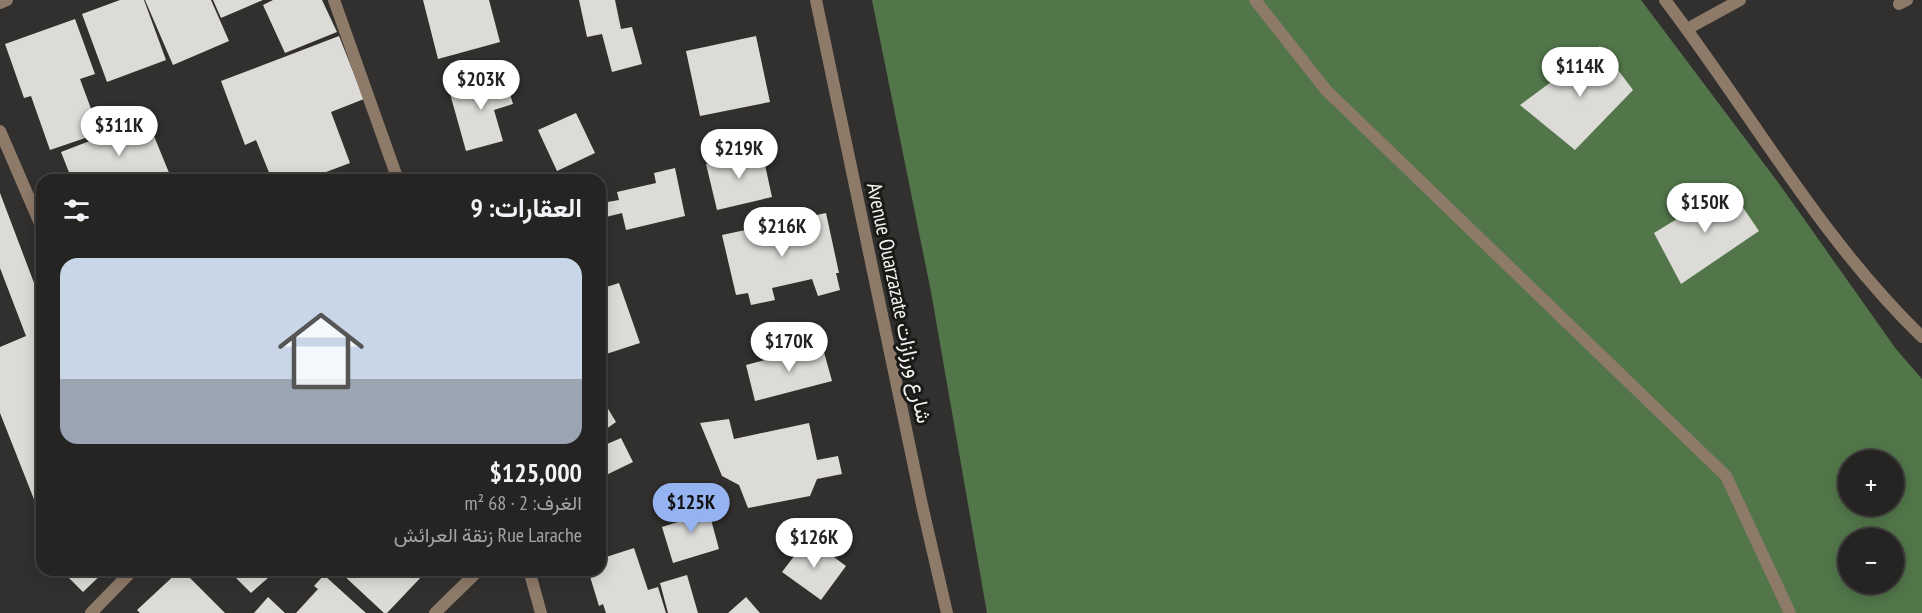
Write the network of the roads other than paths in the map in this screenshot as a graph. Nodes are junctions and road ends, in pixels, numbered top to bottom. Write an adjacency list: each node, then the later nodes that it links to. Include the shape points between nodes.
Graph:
1 (7, 0): 7 (street)
2 (334, 0): 10 (street)
3 (816, 0): 19 (street, Avenue Ouarzazate شارع ورزازات)
4 (1255, 0): 20 (street, via 1326,90 1726,476)
5 (1665, 0): 8 (street)
6 (1740, 0): 8 (street)
7 (0, 3)
8 (1688, 29): 12 (street, via 1813,210 1859,269)
9 (0, 131): 11 (street)
10 (396, 174)
11 (36, 214)
12 (1922, 337)
13 (128, 576): 16 (street)
14 (473, 576): 17 (street)
15 (531, 576): 18 (street)
16 (91, 613)
17 (435, 613)
18 (542, 613)
19 (947, 613)
20 (1790, 613)

